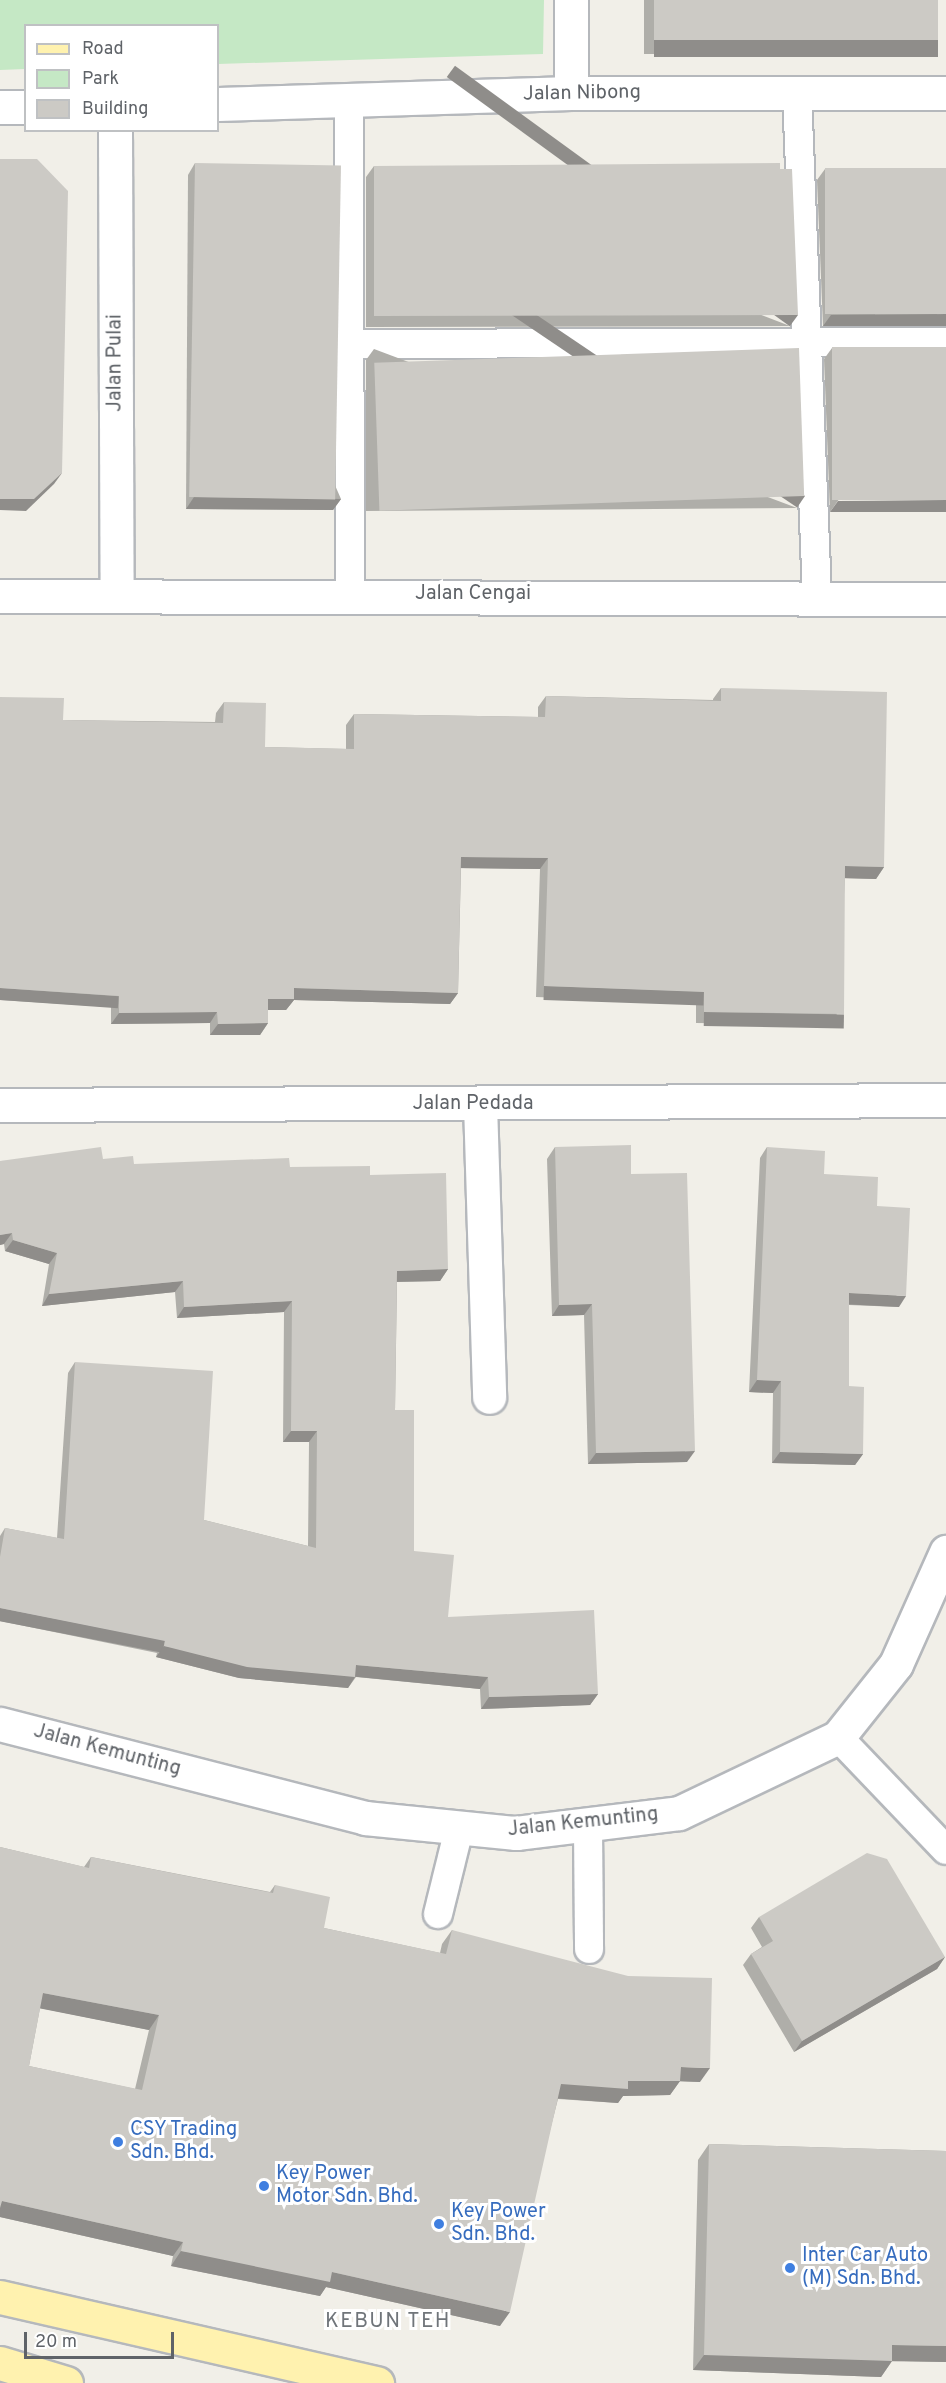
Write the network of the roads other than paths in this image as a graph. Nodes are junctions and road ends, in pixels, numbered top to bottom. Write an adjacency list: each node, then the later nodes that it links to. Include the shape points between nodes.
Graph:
1 (571, 0): 2 (street)
2 (571, 93): 3 (street, Jalan Nibong); 5 (street, Jalan Nibong)
3 (797, 93): 4 (street, Jalan Nibong); 10 (lane)
4 (946, 93)
5 (349, 100): 6 (street, Jalan Nibong); 12 (lane)
6 (219, 104)
7 (0, 107): 8 (street)
8 (24, 107)
9 (115, 132): 15 (street, Jalan Pulai)
10 (808, 342): 11 (lane); 12 (lane); 16 (lane)
11 (946, 342)
12 (350, 344): 13 (lane)
13 (350, 595): 15 (street, Jalan Cengai); 16 (street, Jalan Cengai)
14 (0, 596): 15 (street, Jalan Cengai)
15 (117, 596)
16 (817, 596): 17 (street, Jalan Cengai)
17 (946, 599)
18 (946, 1100): 19 (street, Jalan Pedada)
19 (480, 1104): 20 (street, Jalan Pedada); 21 (street)
20 (0, 1106)
21 (489, 1397)
22 (946, 1552): 24 (street, Jalan Kemunting, via 896,1664)
23 (0, 1724): 26 (street, Jalan Kemunting, via 364,1818)
24 (838, 1737): 25 (street, Jalan Kemunting, via 765,1776 678,1813); 27 (lane)
25 (588, 1827): 26 (street, Jalan Kemunting, via 516,1833); 29 (lane)
26 (459, 1829): 28 (lane)
27 (946, 1850)
28 (438, 1914)
29 (589, 1949)
30 (0, 2297): 33 (main road)
31 (0, 2363): 32 (main road)
32 (66, 2383)
33 (377, 2383)

